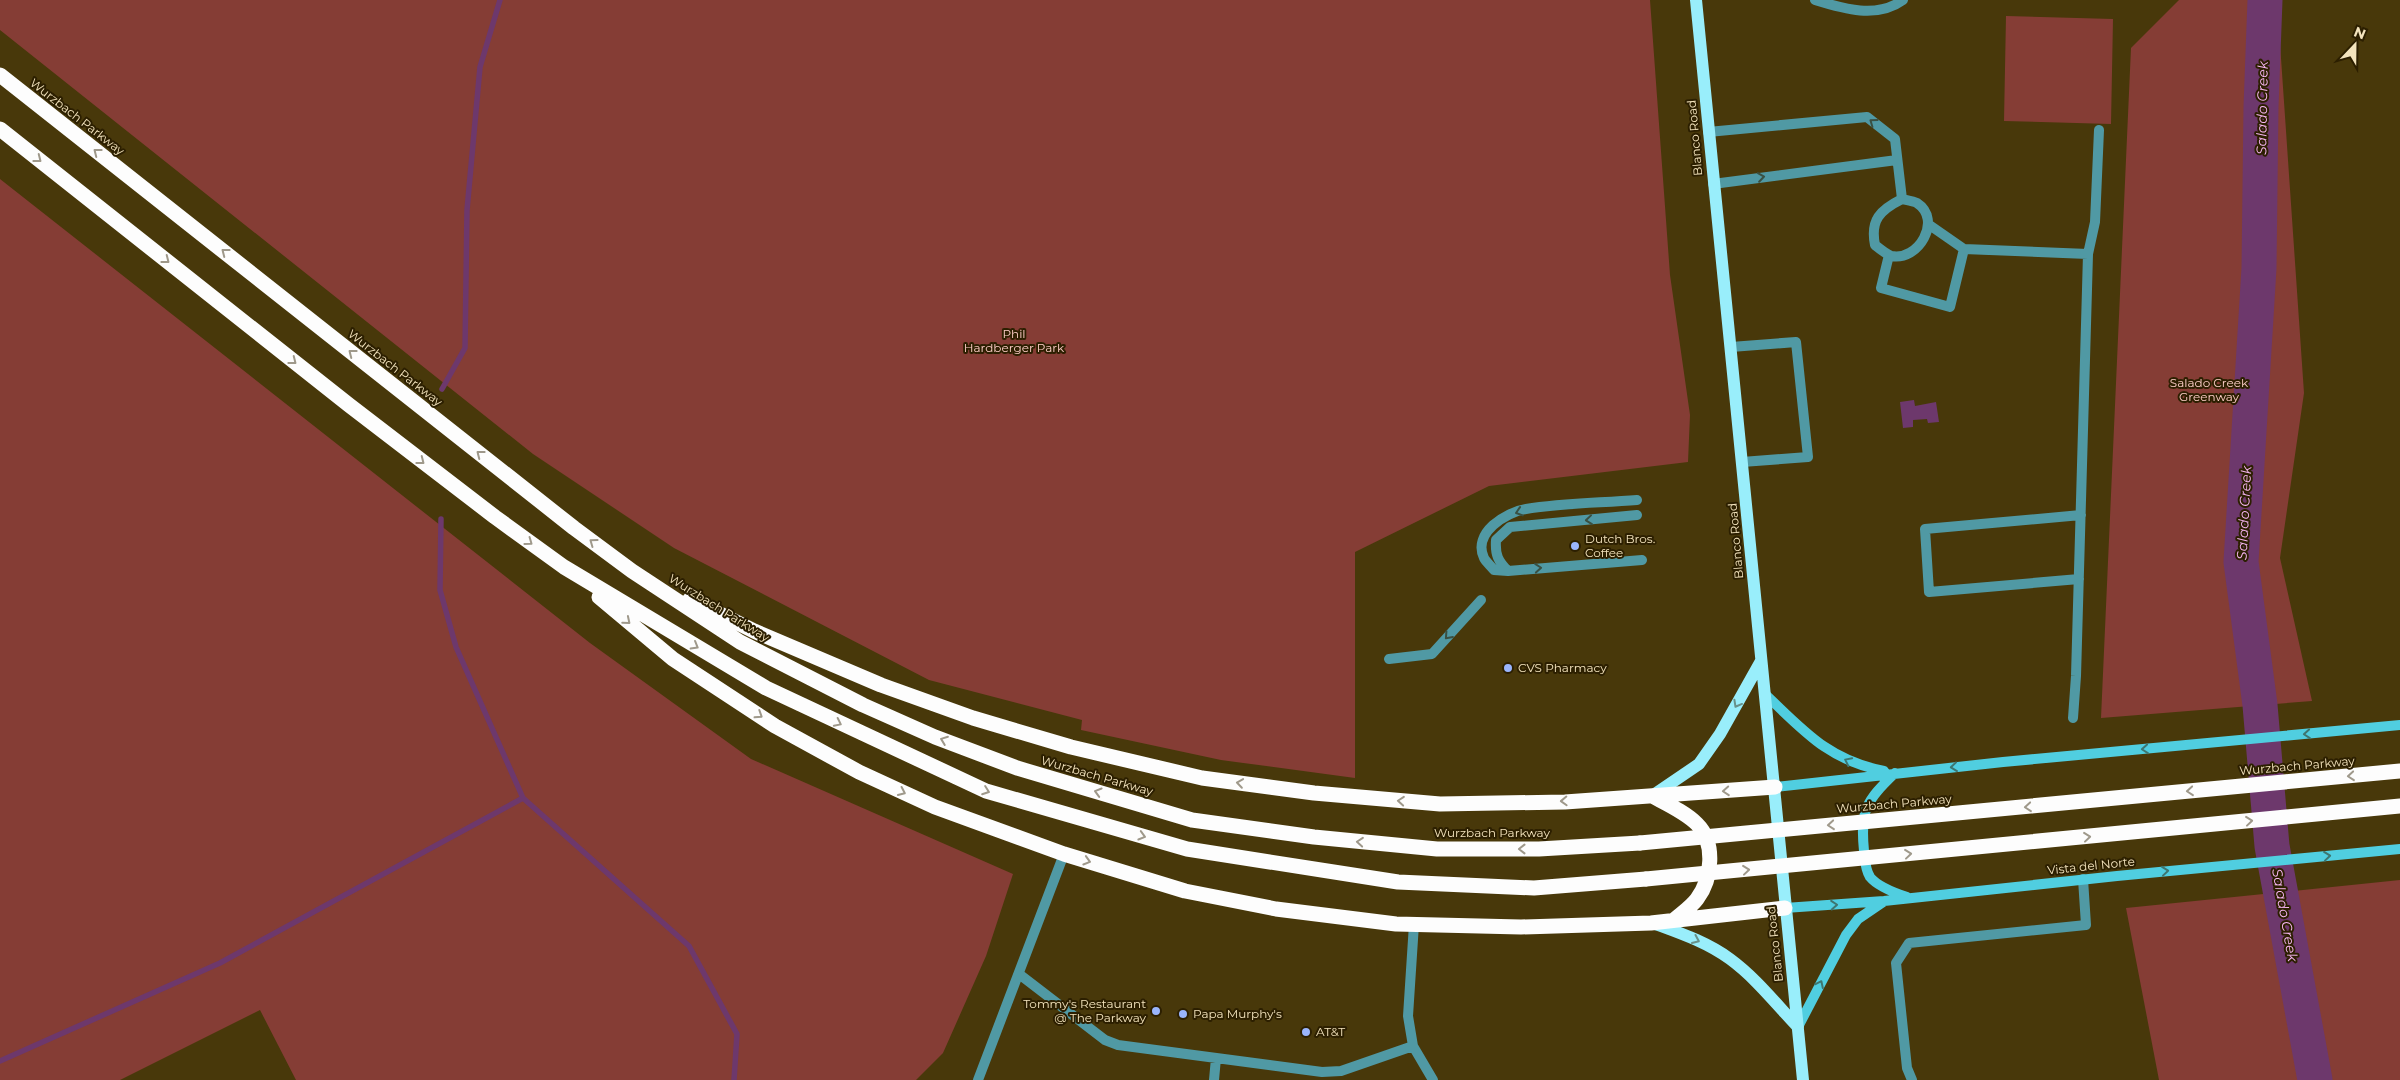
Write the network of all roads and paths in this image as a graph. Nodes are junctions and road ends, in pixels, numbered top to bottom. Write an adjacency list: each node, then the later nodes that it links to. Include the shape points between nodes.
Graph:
1 (1696, 0): 7 (main road, Blanco Road)
2 (1815, 0): 3 (lane, via 1847,10 1882,10)
3 (1903, 0)
4 (0, 75): 22 (highway, Wurzbach Parkway, one-way to 4)
5 (0, 129): 21 (highway, one-way to 21, via 349,405)
6 (2099, 130): 13 (lane, via 2095,222)
7 (1708, 132): 8 (lane, one-way to 7, via 1895,138 1867,117); 9 (main road, Blanco Road)
8 (1897, 160): 9 (lane, one-way to 8); 10 (lane)
9 (1713, 184): 15 (main road, Blanco Road)
10 (1902, 199): 11 (lane, via 1917,203 1926,214); 14 (lane, via 1878,216 1873,233 1875,245)
11 (1928, 224): 12 (lane); 14 (lane, via 1924,239 1912,252 1900,257)
12 (1964, 249): 13 (lane); 14 (lane, via 1950,307 1881,288)
13 (2088, 254): 19 (lane)
14 (1889, 256)
15 (1731, 347): 16 (main road, Blanco Road); 16 (lane, via 1796,342 1808,457)
16 (1742, 462): 27 (main road, Blanco Road)
17 (1637, 500): 23 (lane, one-way to 23, via 1525,509 1502,517 1487,532 1482,543 1484,557 1494,570)
18 (1637, 515): 23 (lane, one-way to 23, via 1510,527 1496,540 1499,562)
19 (2081, 515): 24 (lane); 24 (lane, via 1925,529 1929,592)
20 (1642, 560): 23 (lane, one-way to 20)
21 (564, 567): 35 (highway, one-way to 35, bridge, via 766,688 986,791 1186,849 1398,882 1534,888); 37 (highway, one-way to 37, via 673,659 775,726 858,772 935,807)
22 (632, 571): 31 (highway, Wurzbach Parkway, one-way to 22, bridge, via 1640,843 1539,849 1437,849 1314,838 1192,820 1017,768 935,737 863,705 740,642); 34 (highway, one-way to 22, via 1565,802 1440,804 1314,793 1202,778 1071,747 973,718 882,685 754,631)
23 (1508, 571)
24 (2079, 579): 29 (lane)
25 (1481, 600): 26 (lane, one-way to 26, via 1432,654)
26 (1389, 659)
27 (1761, 662): 28 (main road, Blanco Road); 34 (main road, one-way to 34, via 1699,764)
28 (1764, 693): 32 (street, one-way to 28, via 1859,766 1828,749 1807,734); 33 (main road, Blanco Road)
29 (2073, 718)
30 (2395, 726): 32 (street, one-way to 32)
31 (2400, 771)
32 (1895, 773): 33 (street); 39 (street, via 1865,809 1862,828 1866,869 1871,878 1890,891)
33 (1775, 787): 34 (highway, one-way to 34); 41 (main road, Blanco Road)
34 (1652, 796): 42 (highway, via 1692,820 1704,833 1709,850 1710,868 1703,889 1693,904)
35 (2400, 806)
36 (2398, 849): 38 (street, Vista del Norte, one-way to 36)
37 (1064, 854): 44 (highway, one-way to 44, via 1185,891 1276,909); 45 (lane)
38 (2083, 879): 39 (street, Vista del Norte); 53 (lane, via 2086,925 1909,943 1896,963 1907,1068)
39 (1908, 897): 40 (street, Vista del Norte)
40 (1884, 901): 41 (street, Vista del Norte, one-way to 40); 46 (street, one-way to 40, via 1846,935 1858,919)
41 (1785, 908): 42 (highway); 46 (main road, Blanco Road)
42 (1674, 920): 43 (highway)
43 (1651, 923): 44 (highway, via 1521,927); 46 (main road, one-way to 46, via 1698,940 1729,958 1745,970)
44 (1414, 924): 47 (lane, via 1408,1016)
45 (1018, 974): 48 (lane, via 1105,1040 1118,1045); 49 (lane)
46 (1798, 1027): 52 (main road, Blanco Road)
47 (1413, 1046): 48 (lane, via 1341,1071 1322,1072); 51 (lane)
48 (1216, 1058): 50 (lane)
49 (978, 1080)
50 (1214, 1080)
51 (1433, 1080)
52 (1803, 1080)
53 (1912, 1080)

